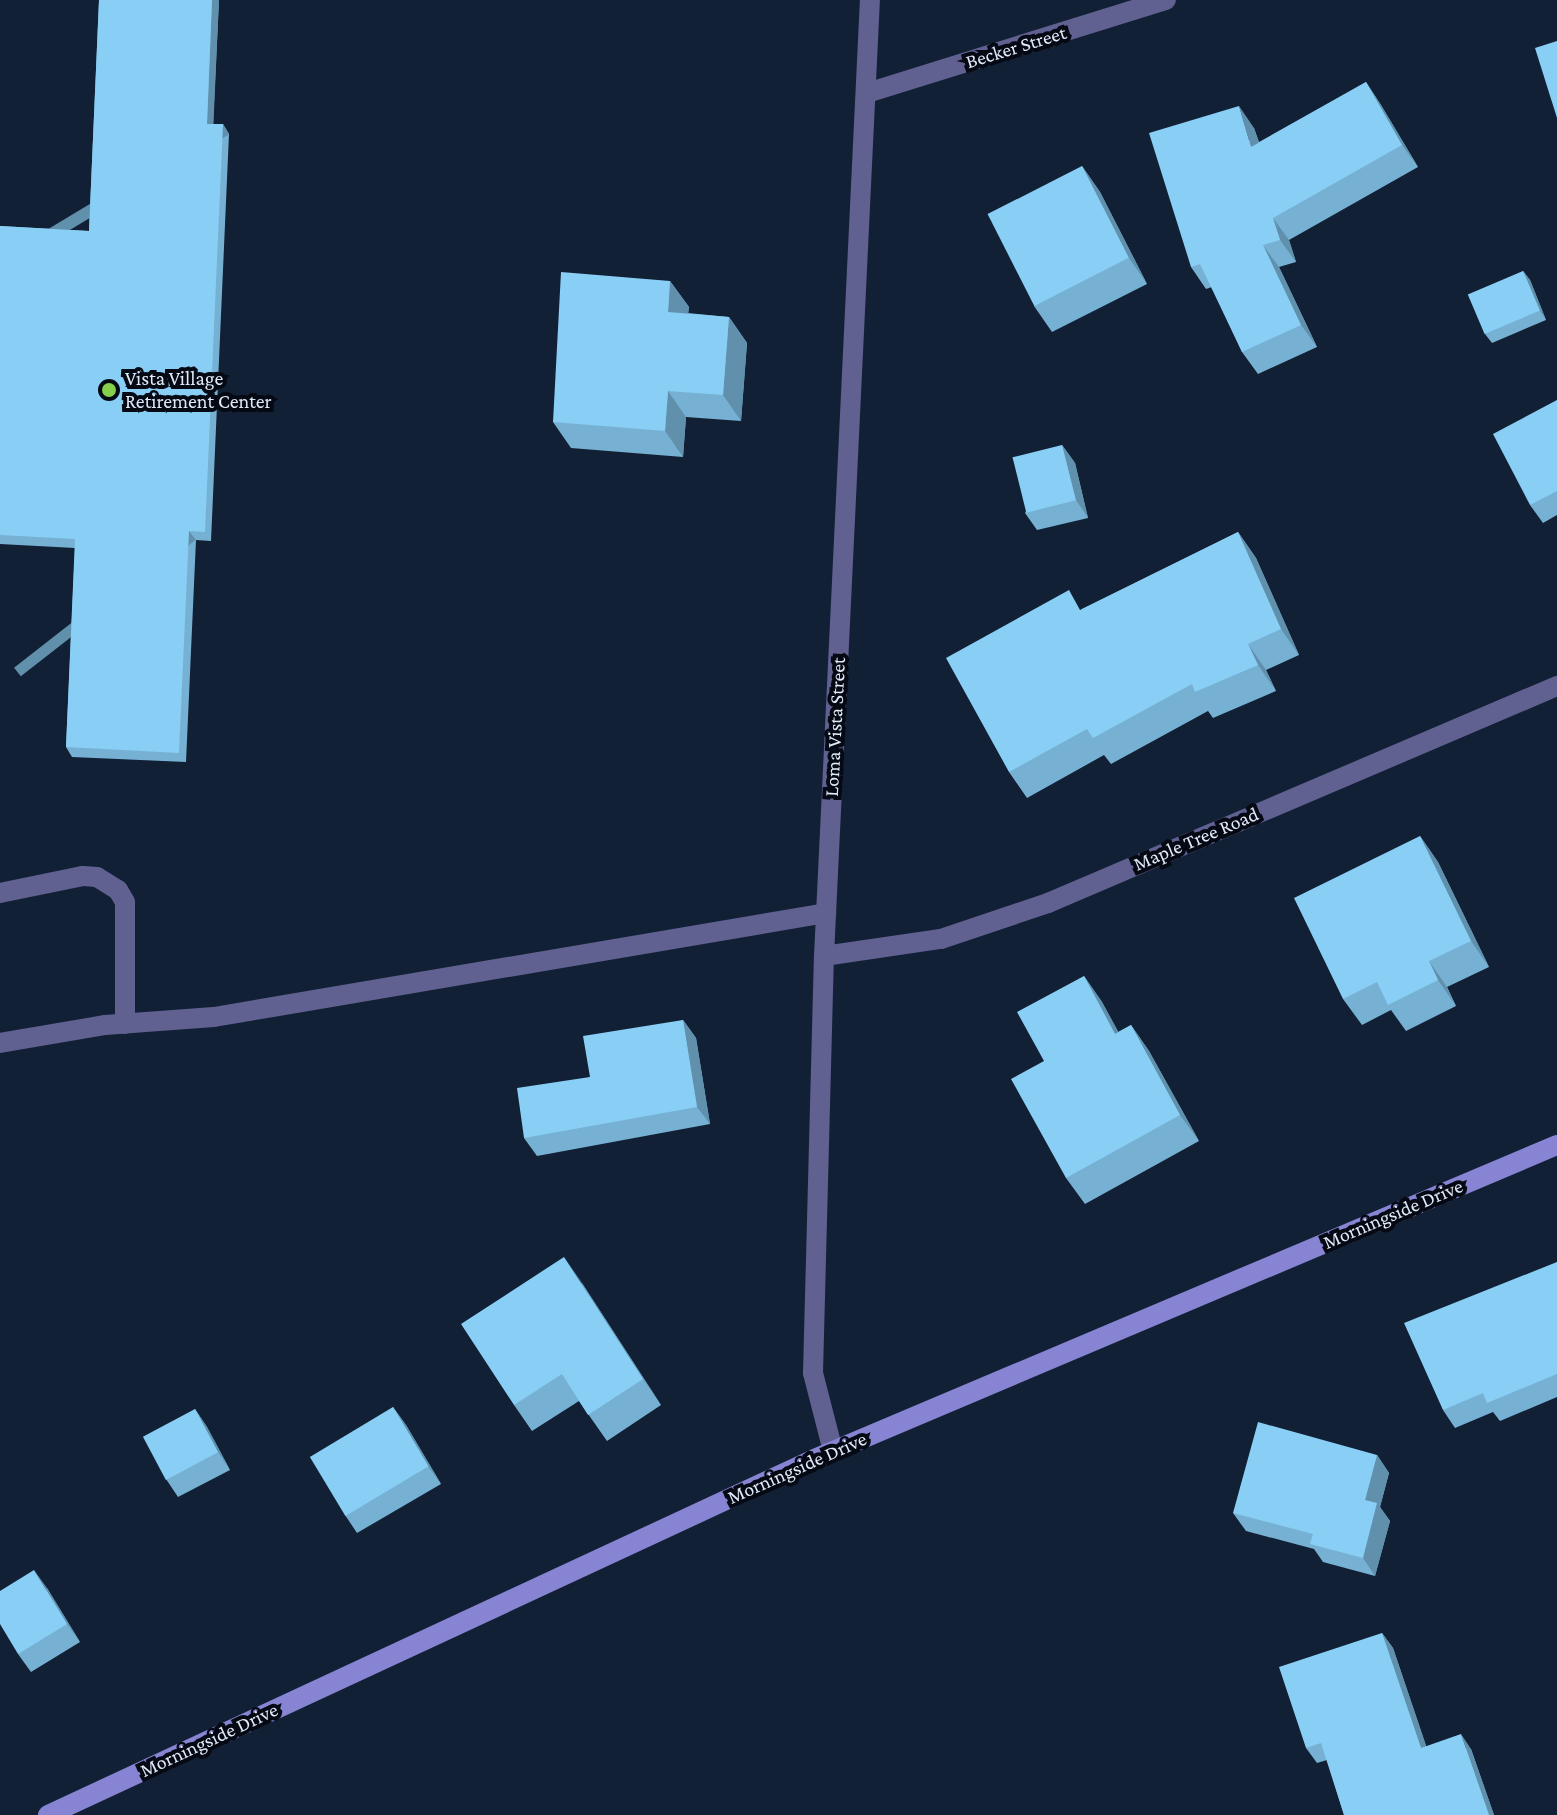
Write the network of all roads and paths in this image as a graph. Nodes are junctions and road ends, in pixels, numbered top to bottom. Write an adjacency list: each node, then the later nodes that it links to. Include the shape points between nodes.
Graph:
1 (870, 0): 3 (street, Loma Vista Street)
2 (1166, 0): 3 (street, Becker Street)
3 (867, 93): 6 (street, Loma Vista Street)
4 (1557, 686): 7 (street, Maple Tree Road, via 1036,907 941,939)
5 (0, 893): 8 (street, via 83,876 97,877 118,890 125,902)
6 (826, 913): 7 (street, Loma Vista Street); 8 (street, via 214,1017)
7 (824, 956): 11 (street, Loma Vista Street, via 813,1373)
8 (125, 1024): 9 (street)
9 (0, 1043)
10 (1557, 1145): 11 (street, Morningside Drive)
11 (833, 1451): 12 (street, Morningside Drive)
12 (48, 1815)

